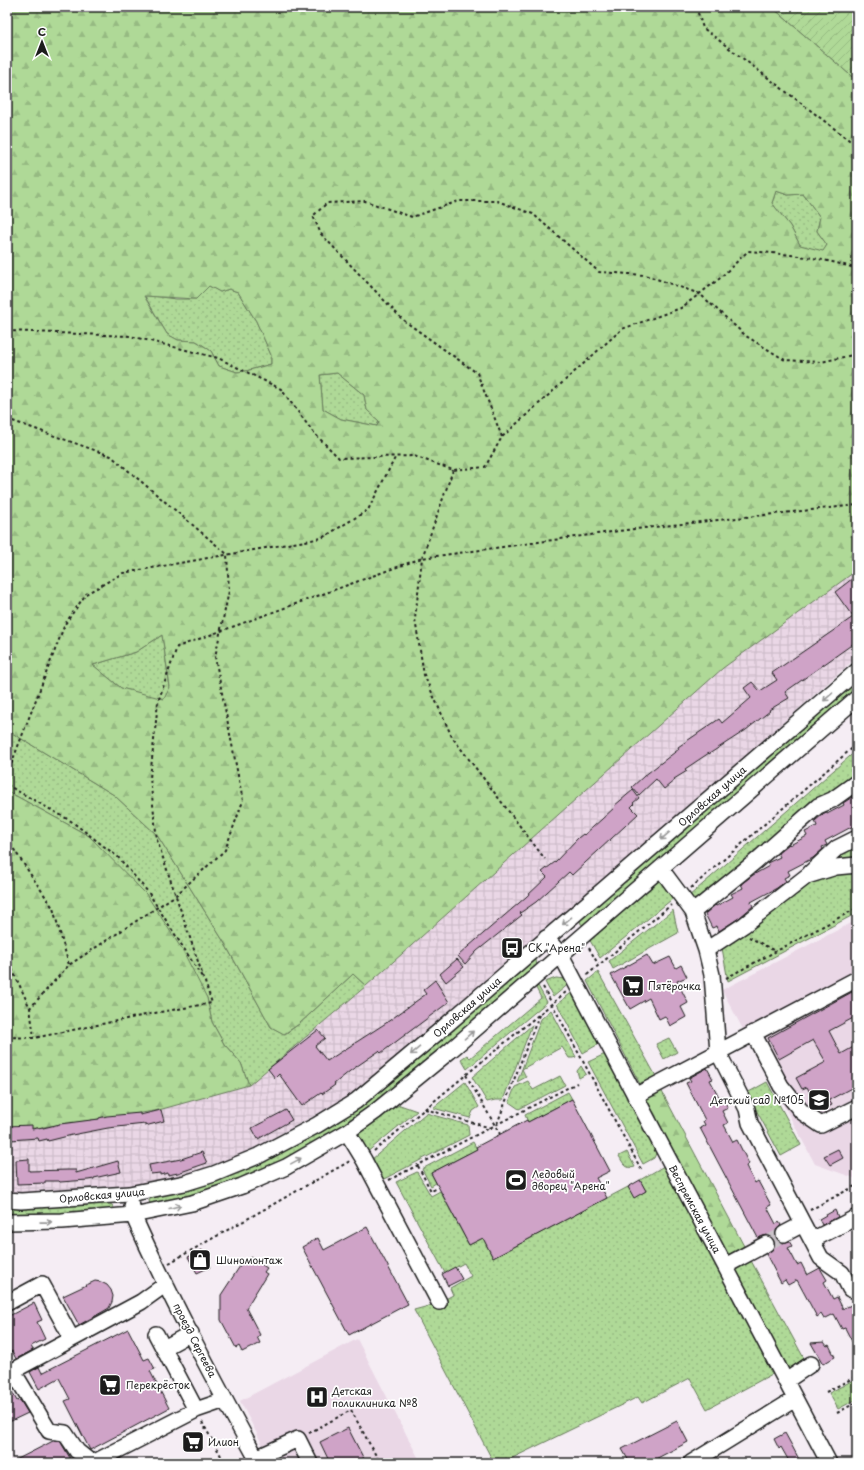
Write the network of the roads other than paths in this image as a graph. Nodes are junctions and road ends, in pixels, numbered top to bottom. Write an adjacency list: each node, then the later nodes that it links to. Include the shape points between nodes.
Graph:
1 (857, 671): 9 (street, Орловская улица, one-way to 9)
2 (857, 698): 6 (street)
3 (857, 782): 8 (street, via 832,800 818,806)
4 (857, 838): 7 (street, via 837,848)
5 (857, 865): 7 (street, via 836,867)
6 (661, 868): 8 (street); 11 (street)
7 (807, 876): 10 (street)
8 (693, 912): 10 (street)
9 (546, 938): 11 (street, Веспремская улица); 18 (street, Орловская улица, one-way to 18, via 356,1101 317,1125 258,1156 214,1174 185,1183)
10 (706, 950): 14 (street, via 712,976)
11 (561, 956): 15 (street, Веспремская улица); 17 (street, one-way to 11, via 446,1055)
12 (857, 979): 13 (street)
13 (753, 1033): 14 (street); 16 (street, via 781,1086 802,1112 821,1125)
14 (718, 1052): 15 (street); 22 (street, via 747,1109 750,1123)
15 (635, 1096): 27 (street, Веспремская улица)
16 (857, 1107)
17 (347, 1132): 20 (street, one-way to 17, via 192,1203 242,1186 286,1166); 30 (street)
18 (129, 1194): 19 (street, Орловская улица); 20 (street, проезд Сергеева)
19 (7, 1200)
20 (134, 1216): 23 (street, one-way to 20); 28 (street, проезд Сергеева)
21 (857, 1217): 25 (street)
22 (801, 1220): 24 (street); 25 (street)
23 (7, 1222)
24 (784, 1234)
25 (812, 1240): 29 (street, via 821,1258 842,1274 850,1289)
26 (766, 1244): 27 (street)
27 (725, 1266): 38 (street, Веспремская улица)
28 (163, 1278): 32 (street, проезд Сергеева); 34 (street, via 141,1302)
29 (857, 1291)
30 (439, 1302)
31 (7, 1303): 34 (street, via 42,1284)
32 (191, 1333): 35 (street); 40 (street, проезд Сергеева)
33 (156, 1334): 35 (street)
34 (72, 1339): 37 (street)
35 (164, 1348): 41 (street)
36 (811, 1364): 38 (street)
37 (10, 1373): 43 (street, via 50,1431 65,1433 77,1451)
38 (786, 1381): 39 (street, Веспремская улица)
39 (795, 1399): 45 (street); 46 (street, Веспремская улица)
40 (226, 1400): 41 (street); 42 (street, проезд Сергеева)
41 (196, 1410): 43 (street)
42 (258, 1460): 44 (street, via 298,1439)
43 (98, 1462)
44 (310, 1463)
45 (690, 1463)
46 (829, 1463)

